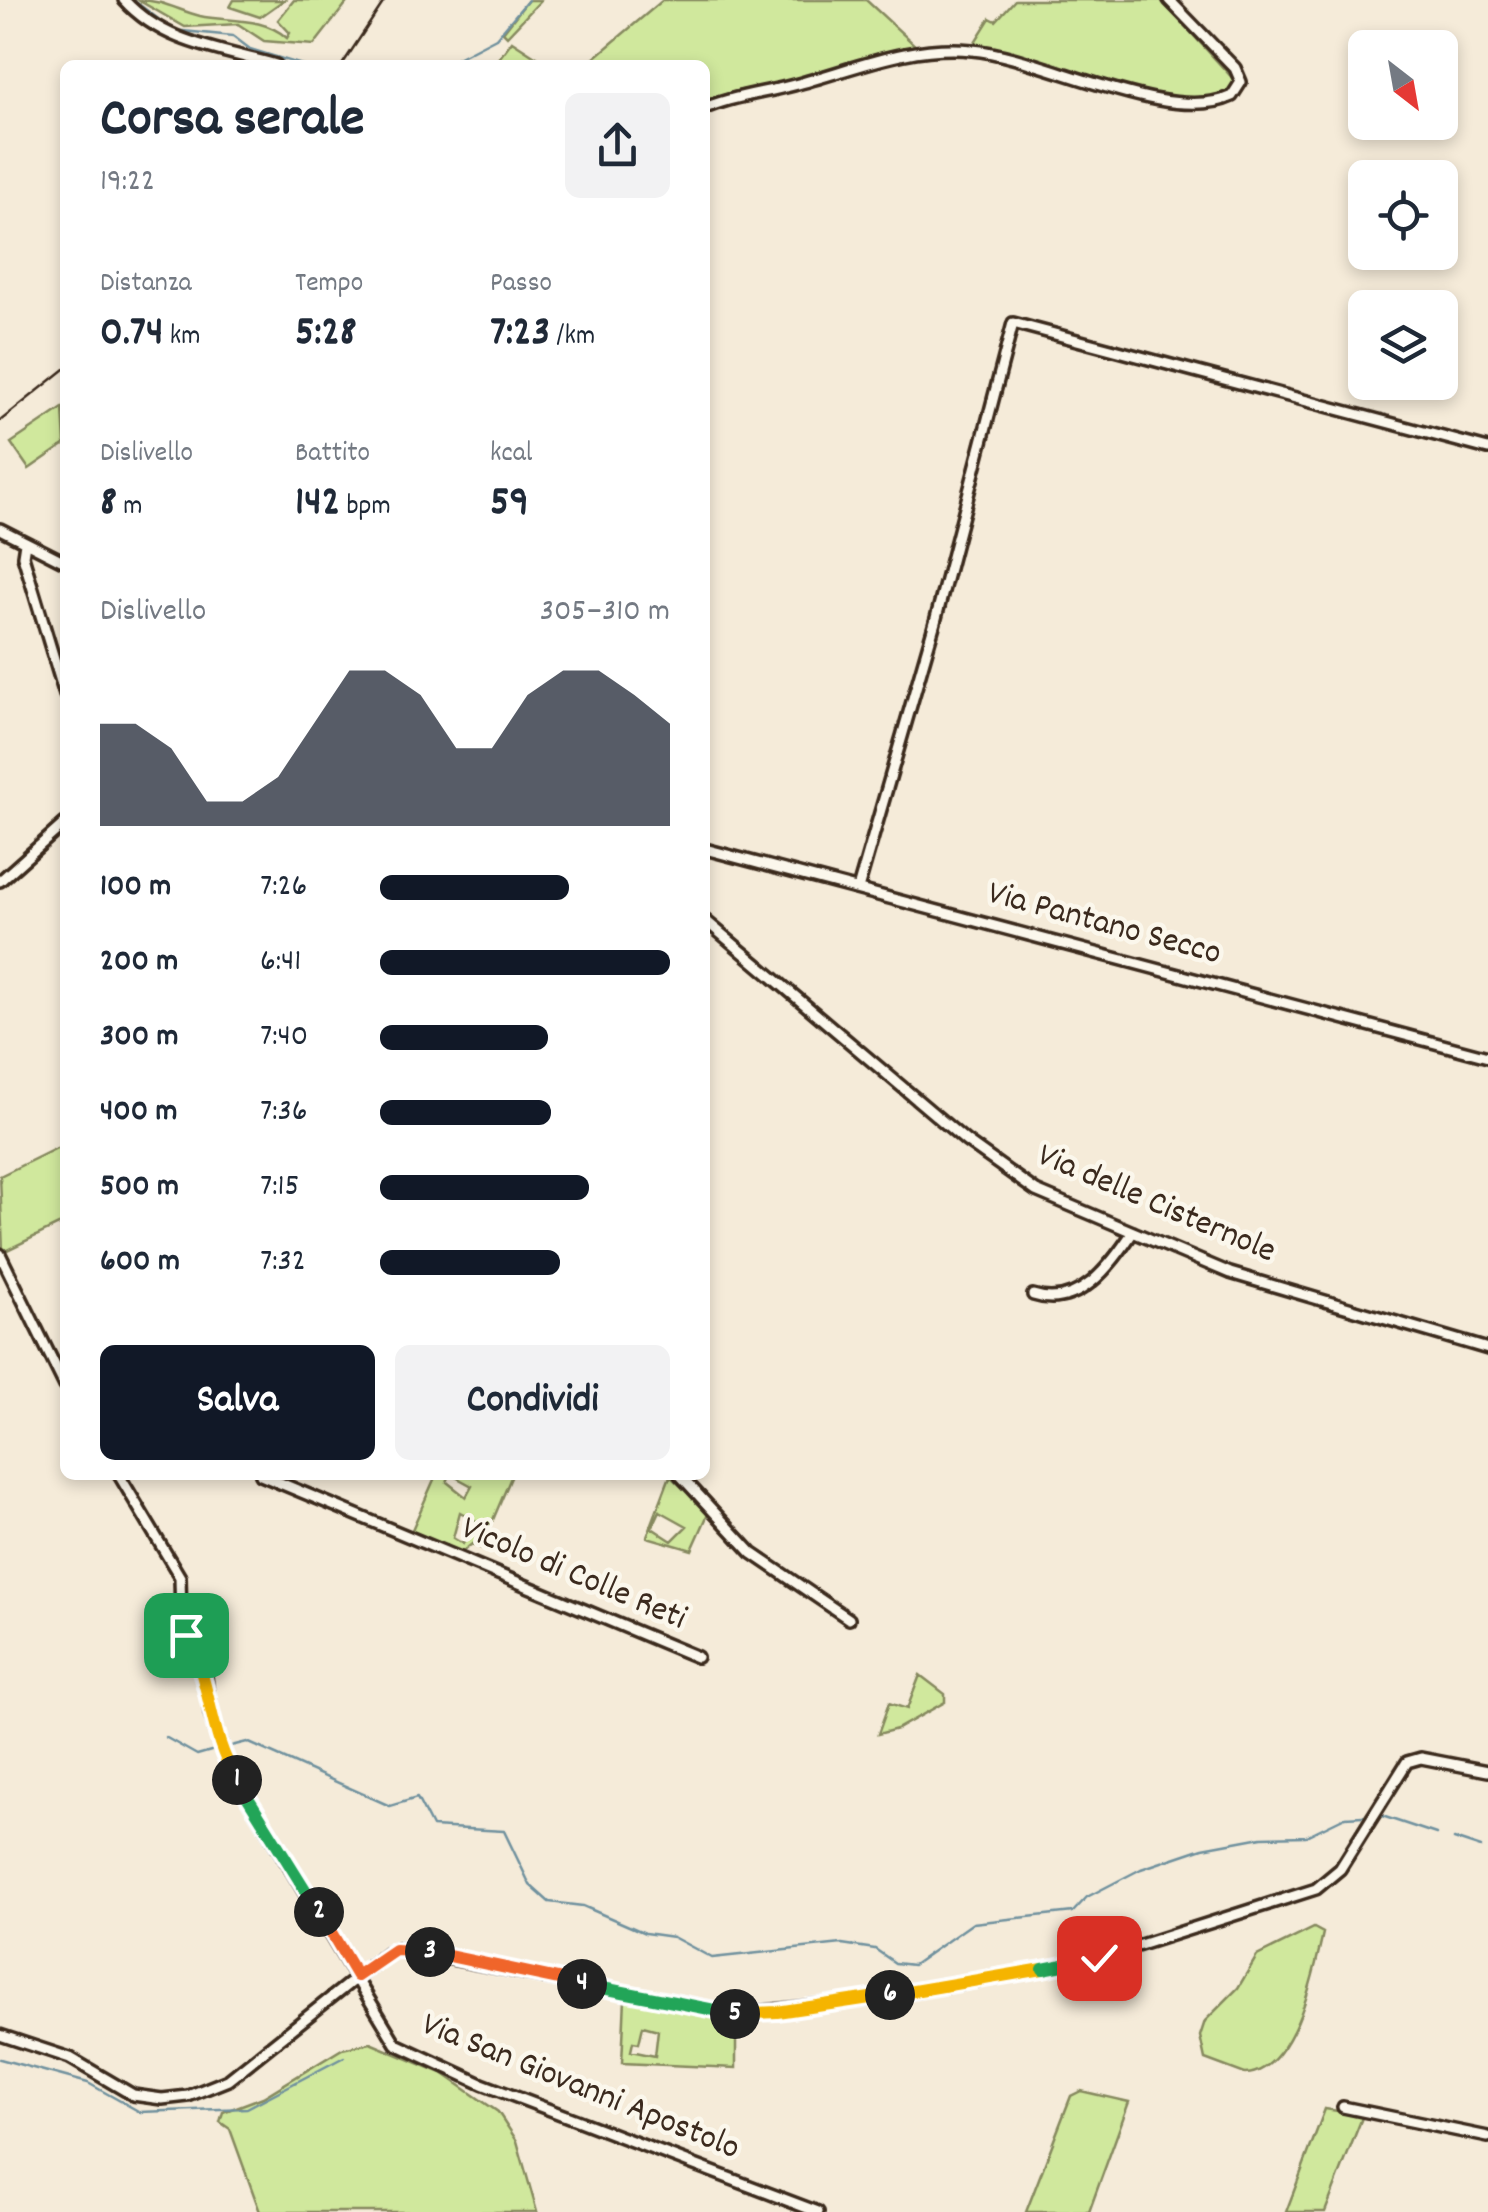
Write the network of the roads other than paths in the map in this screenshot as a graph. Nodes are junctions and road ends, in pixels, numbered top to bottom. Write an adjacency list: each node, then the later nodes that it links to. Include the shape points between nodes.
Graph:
1 (124, 0): 3 (street, via 178,41)
2 (1169, 0): 4 (street, via 1239,74 1232,96 1151,98 1005,56 944,49 885,56)
3 (256, 60)
4 (710, 107)
5 (1488, 448): 13 (street, via 1013,323)
6 (0, 529): 7 (street)
7 (25, 543): 8 (street); 9 (street, via 23,556)
8 (60, 560)
9 (60, 679)
10 (60, 827): 12 (street)
11 (710, 849): 13 (street, Via Pantano Secco)
12 (0, 881)
13 (858, 889): 15 (street, Via Pantano Secco)
14 (710, 924): 16 (street, Via delle Cisternole, via 1000,1166 1036,1190)
15 (1488, 1057)
16 (1133, 1232): 18 (street, via 1099,1275 1069,1297); 19 (street, Via delle Cisternole, via 1230,1273)
17 (0, 1254): 20 (street)
18 (1033, 1295)
19 (1488, 1349)
20 (60, 1376)
21 (122, 1480): 27 (street, Via San Giovanni Apostolo, via 180,1578 181,1618 206,1677 210,1713 229,1767)
22 (273, 1480): 25 (street, Vicolo di Colle Reti)
23 (685, 1480): 24 (street, via 752,1553)
24 (848, 1619)
25 (697, 1657)
26 (1488, 1771): 27 (street, via 1421,1758 1407,1762 1340,1869 1316,1889 1114,1955 1002,1977 750,2014 681,2006 411,1948 389,1952)
27 (357, 1976): 28 (street, via 225,2082 178,2098 133,2095 70,2058); 31 (street, Via San Giovanni Apostolo, via 390,2037 410,2054)
28 (0, 2035)
29 (1343, 2107): 30 (street)
30 (1488, 2136)
31 (818, 2212)

